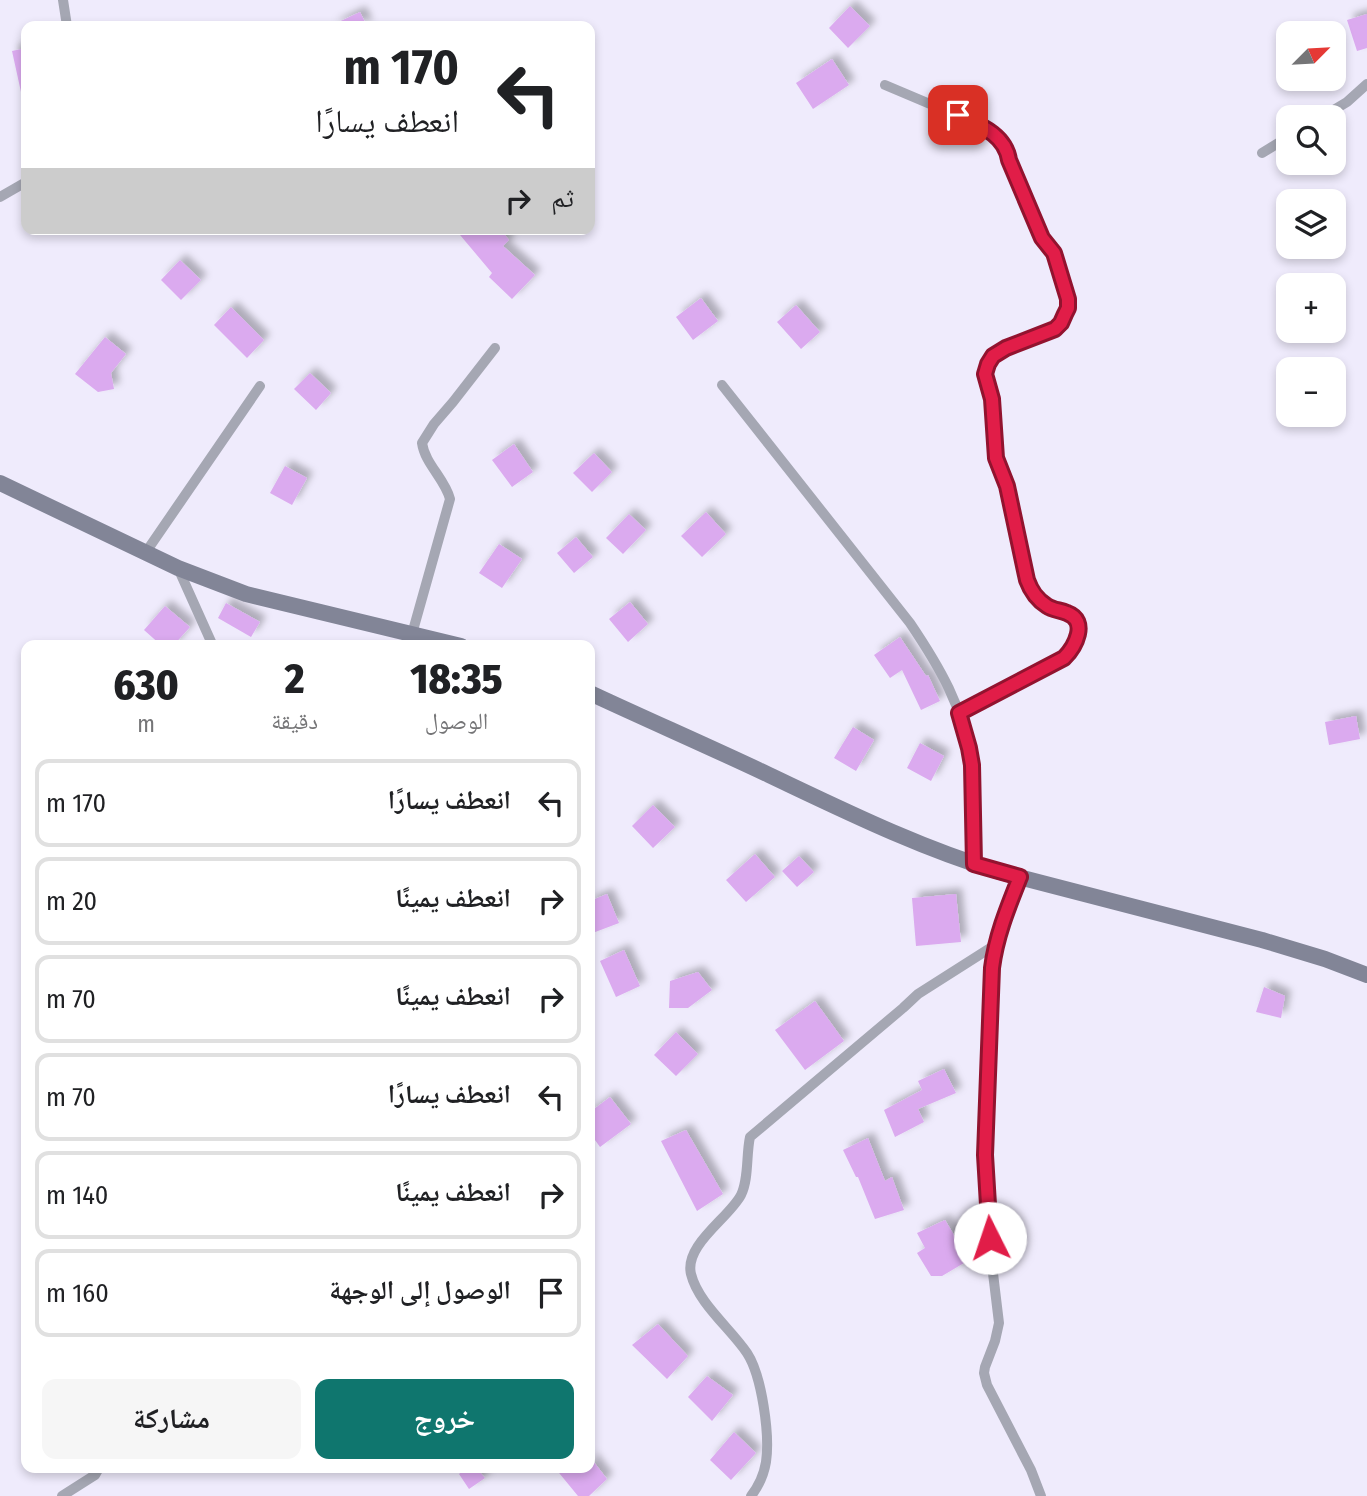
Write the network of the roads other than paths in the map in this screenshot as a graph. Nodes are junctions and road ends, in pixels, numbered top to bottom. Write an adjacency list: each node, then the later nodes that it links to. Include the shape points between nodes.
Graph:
1 (63, 0): 2 (street)
2 (66, 21)
3 (1367, 84): 5 (street)
4 (885, 85): 20 (street, via 982,126 1000,141 1042,238 1054,253 1068,299 1068,308 1055,329 993,356 985,374 992,399 996,458 1007,486 1027,580 1031,591 1047,606 1076,618 1079,636 1064,658)
5 (1342, 105)
6 (1276, 144): 7 (street)
7 (1262, 153)
8 (21, 185): 9 (street)
9 (0, 197)
10 (495, 348): 16 (street, via 422,443 450,499)
11 (722, 384): 20 (street, via 910,623 932,655)
12 (260, 387): 14 (street)
13 (0, 482): 14 (street)
14 (146, 552): 15 (street)
15 (178, 568): 16 (street, via 246,594); 17 (street)
16 (412, 634): 18 (street)
17 (210, 640)
18 (436, 640)
19 (595, 695): 21 (street, via 918,844)
20 (959, 713): 21 (street, via 972,765)
21 (974, 864): 22 (street)
22 (1020, 877): 23 (street); 24 (street, via 1262,940)
23 (995, 946): 27 (street, via 918,994 750,1137 741,1194 692,1257 691,1273 699,1291 747,1353 761,1390 766,1465); 28 (street, via 985,1155 999,1323 984,1373)
24 (1367, 975)
25 (96, 1473): 26 (street)
26 (62, 1496)
27 (751, 1496)
28 (1041, 1496)

